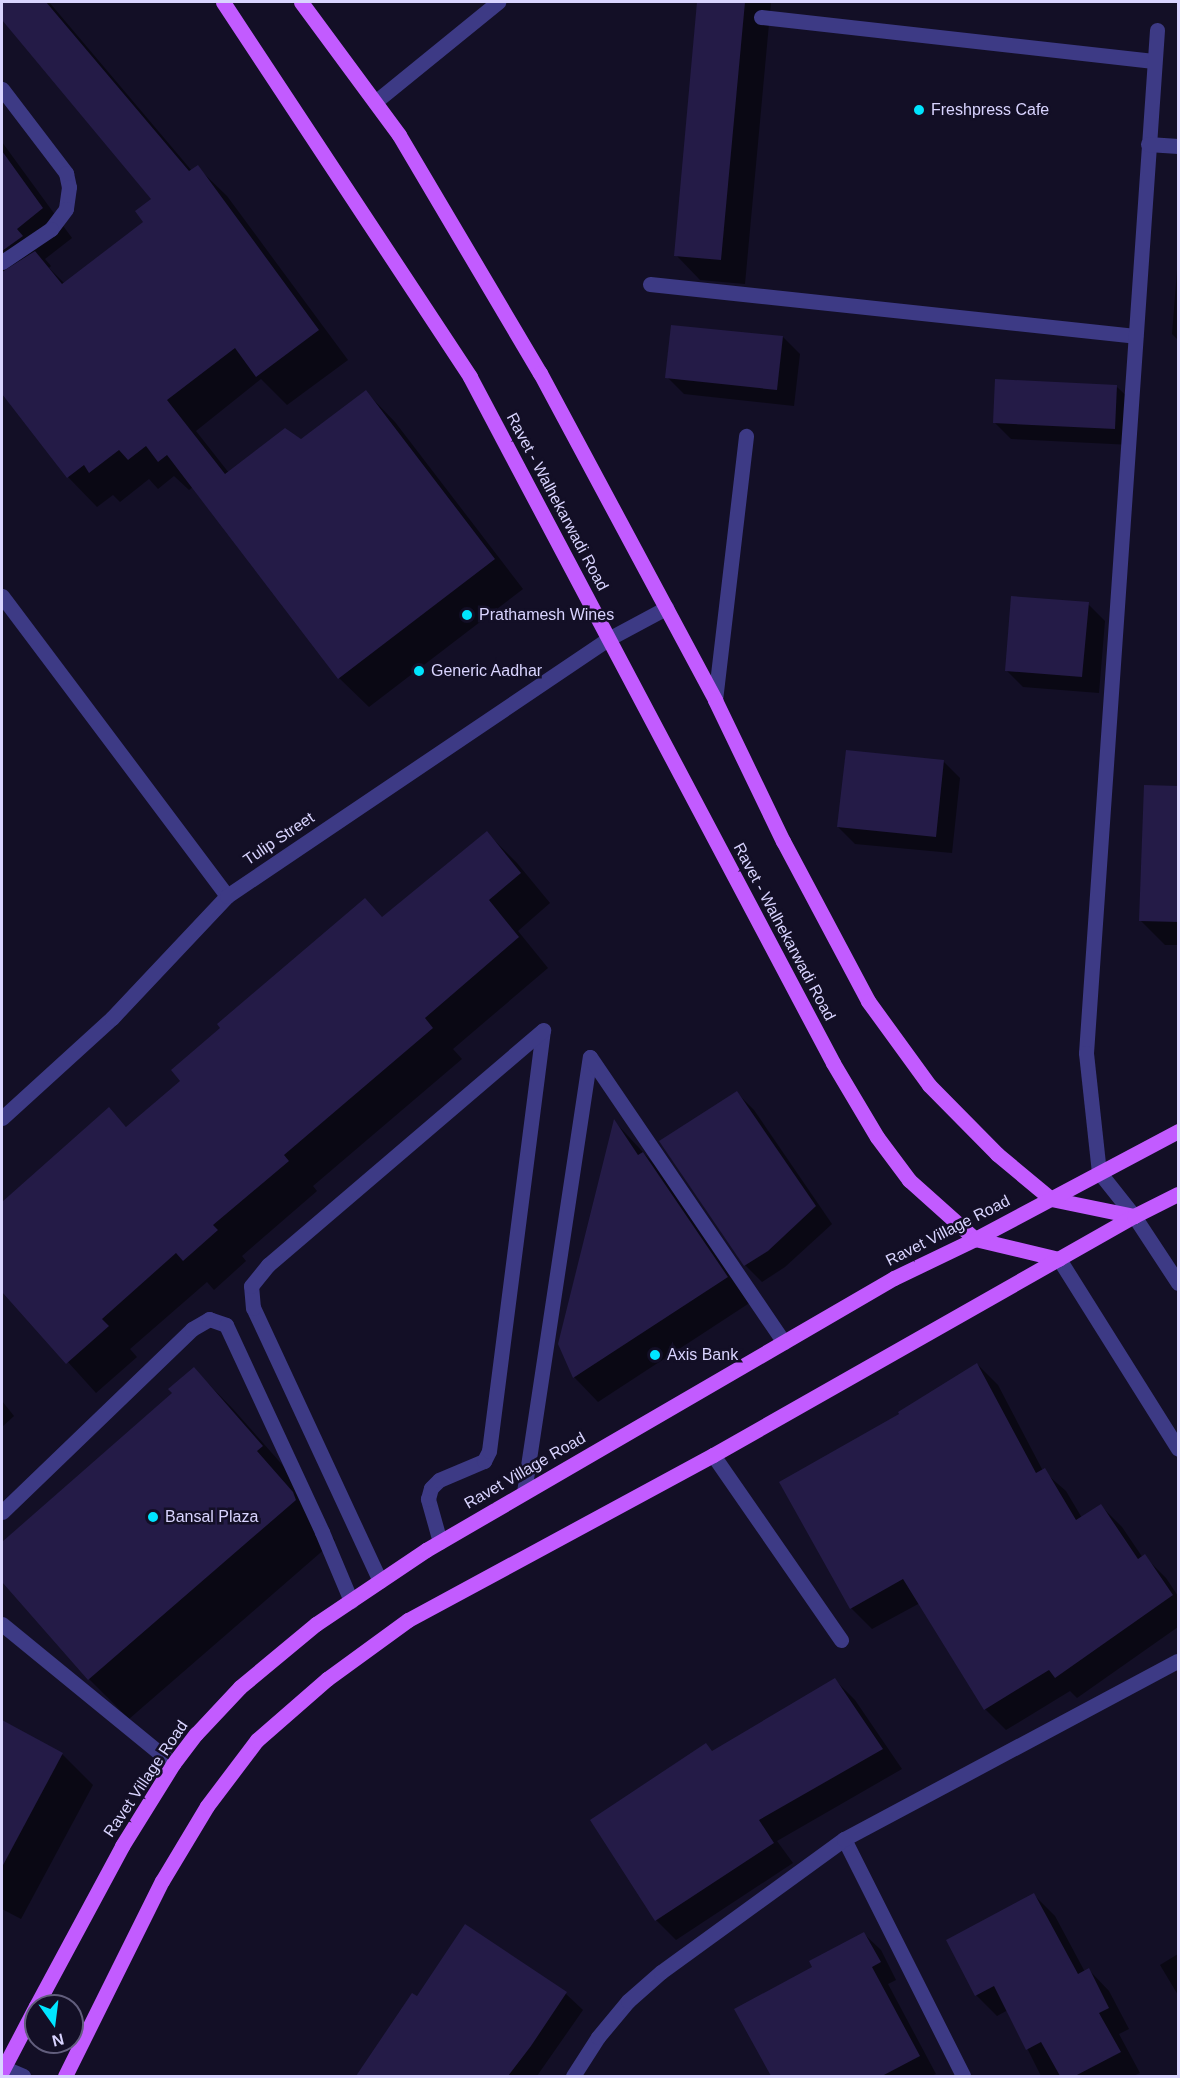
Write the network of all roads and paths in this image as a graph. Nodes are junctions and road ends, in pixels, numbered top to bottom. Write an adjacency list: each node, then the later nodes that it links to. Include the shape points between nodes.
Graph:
1 (223, 2): 17 (main road, Ravet - Walhekarwadi Road, via 470,377)
2 (301, 2): 8 (main road)
3 (498, 2): 8 (street)
4 (760, 17): 6 (street)
5 (1157, 30): 6 (street)
6 (1154, 61): 9 (street)
7 (2, 89): 11 (street, via 66,172 69,187 66,210 51,229)
8 (375, 102): 16 (main road, via 399,135 512,323)
9 (1148, 144): 10 (street); 13 (street)
10 (1179, 146)
11 (2, 262)
12 (650, 284): 13 (street)
13 (1134, 336): 22 (street, via 1087,1043)
14 (746, 436): 18 (street)
15 (2, 596): 19 (street)
16 (666, 608): 17 (street, Tulip Street); 18 (main road)
17 (609, 638): 19 (street, Tulip Street); 26 (main road, Ravet - Walhekarwadi Road, via 827,1053 877,1137 909,1180)
18 (715, 700): 24 (main road, via 783,842 868,1001 929,1085 998,1154)
19 (227, 896): 20 (street, Tulip Street, via 112,1018)
20 (2, 1118)
21 (1179, 1131): 22 (main road, Ravet Village Road)
22 (1099, 1172): 24 (main road, Ravet Village Road); 25 (street)
23 (1179, 1194): 25 (main road)
24 (1051, 1199): 25 (main road); 26 (main road, Ravet Village Road)
25 (1134, 1216): 27 (main road); 28 (street)
26 (975, 1239): 27 (main road); 29 (main road, Ravet Village Road, via 894,1278)
27 (1059, 1259): 30 (street); 31 (main road)
28 (1179, 1283)
29 (784, 1342): 32 (main road, Ravet Village Road); 32 (street, via 590,1057)
30 (1179, 1449)
31 (713, 1455): 38 (street); 46 (main road, via 408,1620 327,1679 257,1740 207,1806 162,1881)
32 (524, 1492): 34 (main road, Ravet Village Road)
33 (2, 1512): 36 (street, via 192,1329 209,1319 226,1325)
34 (440, 1542): 35 (main road, Ravet Village Road); 35 (street, via 428,1500 431,1488 439,1480 484,1461 489,1450 543,1030 268,1265 251,1286 253,1308)
35 (381, 1581): 36 (main road, Ravet Village Road)
36 (351, 1601): 40 (main road, Ravet Village Road, via 316,1624 240,1687)
37 (2, 1624): 40 (street)
38 (841, 1640)
39 (1179, 1661): 41 (street)
40 (173, 1764): 42 (main road, Ravet Village Road, via 122,1846)
41 (844, 1839): 47 (street, via 661,1972 628,2001); 48 (street)
42 (42, 1994)
43 (24, 2027): 44 (main road, Ravet Village Road)
44 (2, 2066): 45 (street)
45 (23, 2076)
46 (65, 2076)
47 (573, 2076)
48 (963, 2076)

